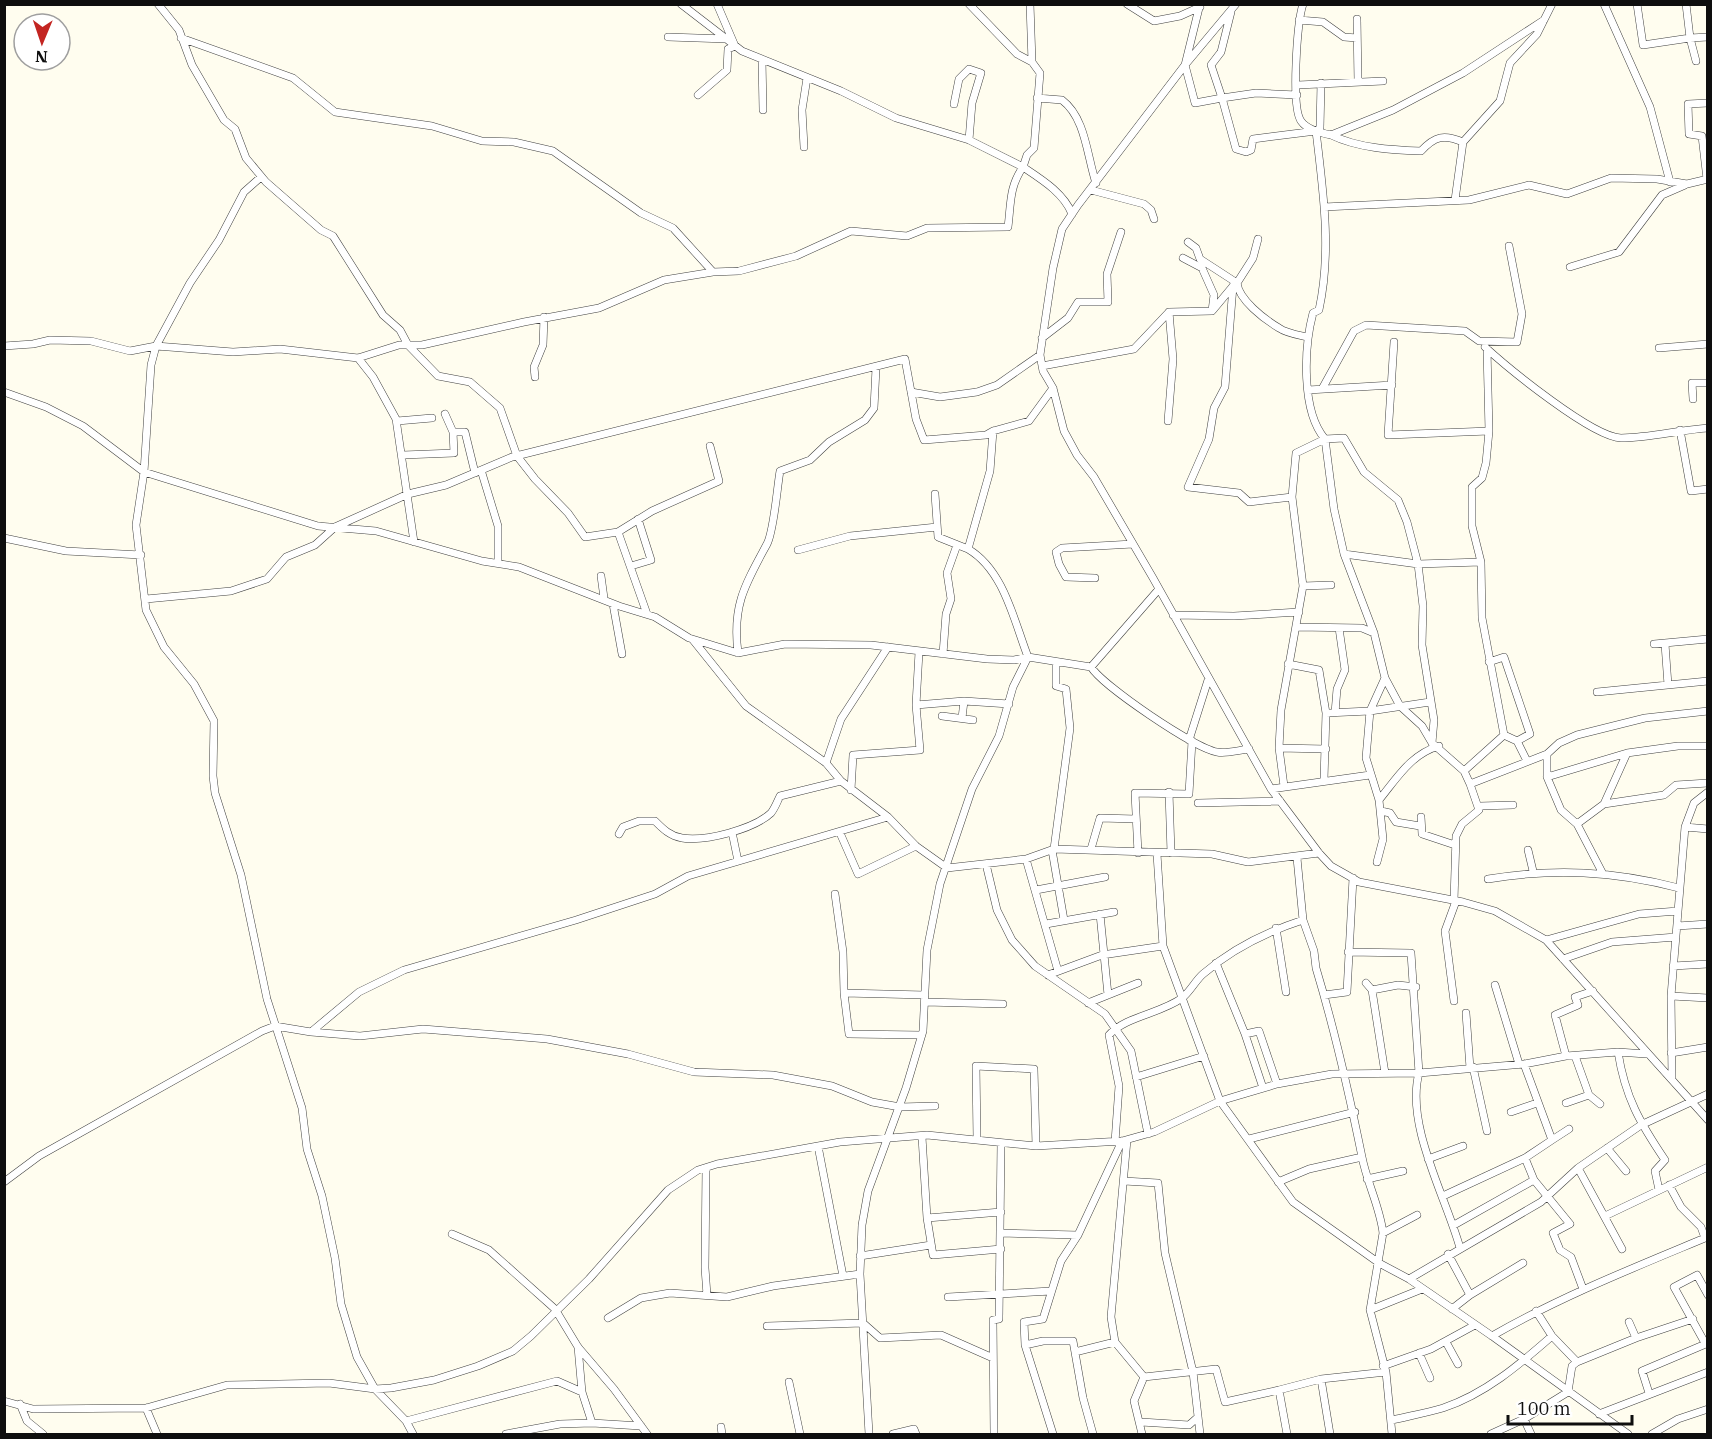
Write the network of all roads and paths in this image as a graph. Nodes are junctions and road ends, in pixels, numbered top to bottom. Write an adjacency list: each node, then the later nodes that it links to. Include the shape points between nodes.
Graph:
1 (158, 4): 19 (street)
2 (681, 4): 22 (street)
3 (717, 4): 23 (street)
4 (969, 4): 26 (street, via 1017,54)
5 (1030, 4): 26 (street)
6 (1127, 4): 12 (street, via 1154,21 1180,16)
7 (1303, 4): 15 (street)
8 (1552, 4): 16 (street)
9 (1604, 4): 48 (street, via 1650,107)
10 (1637, 4): 21 (street, via 1643,45)
11 (1686, 4): 21 (street)
12 (1200, 6): 27 (street)
13 (1233, 7): 27 (street); 36 (street, via 1221,52 1211,65)
14 (1357, 19): 20 (street)
15 (1299, 20): 20 (street, via 1323,22 1344,37); 32 (street, via 1294,70)
16 (1544, 20): 41 (street, via 1463,73 1393,110); 43 (street, via 1537,34 1510,63 1500,101)
17 (668, 36): 22 (street)
18 (1707, 37): 21 (street)
19 (181, 38): 46 (street, via 203,84 224,120 235,129 246,158); 64 (street, via 292,78 335,112 432,126 482,141 514,142 553,151 641,213 673,228)
20 (1357, 38): 30 (street)
21 (1690, 38): 25 (street)
22 (727, 39): 23 (street)
23 (735, 46): 24 (street); 33 (street, via 728,49 727,70)
24 (762, 60): 28 (street); 39 (street)
25 (1696, 61)
26 (1032, 62): 35 (street, via 1040,74)
27 (1185, 65): 36 (street, via 1195,103); 49 (street)
28 (807, 78): 42 (street, via 896,118); 44 (street, via 802,110)
29 (1383, 81): 30 (street)
30 (1358, 82): 31 (street)
31 (1321, 83): 32 (street); 40 (street, via 1320,128)
32 (1298, 85): 34 (street)
33 (699, 95)
34 (1297, 96): 36 (street, via 1256,93); 40 (street, via 1300,121)
35 (1037, 98): 45 (street, via 1034,148); 49 (street, via 1062,100 1073,111)
36 (1222, 98): 40 (street, via 1236,149 1251,150 1253,139)
37 (1707, 103): 47 (street, via 1688,104 1689,134 1702,136)
38 (954, 104): 42 (street, via 959,79 969,69 981,74 972,103)
39 (763, 110)
40 (1316, 131): 41 (street); 53 (street)
41 (1331, 135): 43 (street, via 1362,146 1397,150 1421,151 1433,138 1440,137)
42 (969, 140): 45 (street)
43 (1463, 142): 52 (street)
44 (804, 147)
45 (1023, 167): 54 (street, via 1056,191); 64 (street, via 1013,181 1008,227 927,228 907,236 851,231 796,256 739,271)
46 (261, 177): 74 (street, via 333,236 383,315 400,330); 76 (street, via 244,192)
47 (1707, 179): 50 (street)
48 (1671, 182): 50 (street); 52 (street, via 1611,178 1567,194 1529,184 1480,198)
49 (1096, 183): 51 (street)
50 (1687, 184): 62 (street, via 1662,195 1619,252)
51 (1091, 190): 54 (street); 55 (street, via 1144,204)
52 (1455, 200): 53 (street)
53 (1324, 207): 69 (street, via 1327,263 1319,310 1313,313)
54 (1072, 214): 70 (street, via 1062,229)
55 (1154, 219)
56 (1121, 232): 70 (street, via 1107,274 1108,302 1078,302 1068,318)
57 (1258, 239): 65 (street, via 1254,258)
58 (1188, 242): 61 (street, via 1196,248)
59 (1509, 246): 71 (street, via 1522,314 1517,342)
60 (1183, 258): 63 (street)
61 (1200, 259): 63 (street); 65 (street)
62 (1570, 267)
63 (1202, 268): 66 (street, via 1214,295)
64 (713, 272): 68 (street, via 664,280 599,308)
65 (1235, 284): 66 (street); 69 (street, via 1250,304 1280,329); 110 (street, via 1225,387 1214,408 1209,439 1188,487 1239,493 1249,502)
66 (1212, 311): 67 (street)
67 (1169, 312): 81 (street, via 1134,349); 94 (street, via 1173,359)
68 (544, 317): 74 (street); 83 (street, via 543,345 534,367)
69 (1307, 337): 88 (street)
70 (1042, 339): 79 (street)
71 (1479, 341): 78 (street); 87 (street, via 1466,331 1366,325 1354,330)
72 (1394, 342): 85 (street)
73 (1707, 344): 77 (street)
74 (408, 345): 80 (street); 104 (street, via 438,376 470,382 500,408)
75 (4, 346): 76 (street, via 50,340 91,341 130,351)
76 (156, 346): 80 (street, via 233,352 280,349); 106 (street, via 151,365)
77 (1659, 348)
78 (1487, 349): 97 (street, via 1512,373 1574,417 1619,438); 99 (street)
79 (1040, 355): 81 (street); 90 (street, via 997,385 977,393 940,397)
80 (358, 358): 95 (street)
81 (1042, 366): 86 (street)
82 (876, 368): 90 (street, via 905,359); 104 (street); 147 (street, via 874,408 865,420 829,442 810,460 780,471 768,544 743,590 736,613)
83 (535, 377)
84 (1707, 383): 91 (street, via 1692,382)
85 (1392, 385): 87 (street); 99 (street, via 1388,435)
86 (1053, 388): 98 (street, via 1029,421); 117 (street, via 1064,431)
87 (1322, 389): 88 (street)
88 (1308, 390): 101 (street, via 1319,432)
89 (4, 392): 106 (street, via 83,426)
90 (911, 392): 98 (street, via 924,440)
91 (1693, 399)
92 (445, 414): 100 (street)
93 (432, 418): 95 (street)
94 (1168, 421)
95 (397, 422): 103 (street)
96 (1707, 428): 97 (street)
97 (1680, 430): 107 (street, via 1691,491)
98 (993, 431): 119 (street, via 990,471)
99 (1489, 431): 123 (street, via 1482,478 1472,487 1472,526)
100 (453, 432): 103 (street, via 454,453); 105 (street, via 465,432)
101 (1325, 439): 110 (street, via 1296,453); 121 (street); 125 (street, via 1344,438 1364,472 1398,500)
102 (710, 446): 111 (street, via 718,481)
103 (402, 455): 108 (street)
104 (517, 456): 105 (street); 114 (street, via 585,537)
105 (478, 471): 108 (street, via 446,485); 124 (street, via 498,526)
106 (144, 472): 112 (street, via 318,526); 122 (street, via 136,525)
107 (1707, 489)
108 (408, 494): 112 (street); 116 (street)
109 (935, 494): 113 (street)
110 (1292, 497): 130 (street)
111 (638, 519): 114 (street); 126 (street, via 651,560)
112 (335, 527): 116 (street, via 376,531); 133 (street, via 315,545 286,557 267,579 231,591)
113 (937, 527): 118 (street, via 938,537); 120 (street, via 850,536)
114 (618, 532): 126 (street)
115 (4, 538): 122 (street, via 66,551)
116 (414, 542): 124 (street)
117 (1133, 544): 128 (street, via 1062,548 1056,552 1066,578); 131 (street)
118 (957, 545): 119 (street); 149 (street, via 947,573 951,599)
119 (968, 549): 150 (street, via 999,581)
120 (798, 550)
121 (1344, 554): 125 (street); 140 (street)
122 (141, 555): 133 (street)
123 (1480, 562): 125 (street); 152 (street, via 1482,618)
124 (498, 563): 132 (street)
125 (1418, 564): 161 (street, via 1422,645)
126 (631, 566): 136 (street)
127 (601, 576): 132 (street)
128 (1095, 578)
129 (1331, 585): 130 (street)
130 (1303, 586): 135 (street)
131 (1159, 589): 137 (street); 154 (street)
132 (604, 598): 134 (street)
133 (146, 599): 276 (street, via 148,618 164,647 194,684 214,721 215,793 241,875 259,971)
134 (614, 604): 136 (street); 148 (street)
135 (1299, 612): 137 (street); 138 (street)
136 (647, 614): 141 (street)
137 (1173, 615): 156 (street)
138 (1296, 627): 139 (street); 153 (street)
139 (1339, 627): 140 (street); 168 (street, via 1345,670 1337,689)
140 (1374, 633): 155 (street)
141 (692, 639): 147 (street); 183 (street, via 746,706)
142 (1707, 639): 144 (street)
143 (1654, 644): 144 (street)
144 (1665, 644): 158 (street)
145 (888, 647): 146 (street); 147 (street, via 785,644); 183 (street, via 842,719)
146 (919, 652): 149 (street); 163 (street)
147 (738, 653)
148 (622, 654)
149 (943, 654): 150 (street, via 1000,660)
150 (1028, 657): 151 (street); 162 (street)
151 (1056, 662): 154 (street); 216 (street, via 1056,686 1066,689 1070,728)
152 (1489, 662): 172 (street); 174 (street, via 1504,657 1530,734)
153 (1288, 664): 167 (street, via 1319,670); 177 (street)
154 (1091, 667): 173 (street, via 1113,689)
155 (1385, 678): 164 (street); 165 (street)
156 (1208, 680): 173 (street); 178 (street)
157 (1707, 681): 158 (street)
158 (1668, 685): 159 (street)
159 (1597, 692)
160 (964, 701): 162 (street); 163 (street); 170 (street)
161 (1430, 702): 164 (street); 175 (street)
162 (1009, 704): 227 (street, via 999,736 972,789)
163 (916, 705): 193 (street, via 920,750 853,755)
164 (1400, 706): 165 (street); 175 (street)
165 (1370, 711): 168 (street); 185 (street, via 1366,759)
166 (1707, 711): 181 (street, via 1576,735)
167 (1326, 713): 168 (street); 179 (street)
168 (1335, 713)
169 (942, 716): 170 (street)
170 (962, 718): 171 (street)
171 (973, 720)
172 (1504, 735): 174 (street); 184 (street)
173 (1190, 741): 178 (street, via 1218,752); 194 (street, via 1189,794)
174 (1517, 741): 182 (street)
175 (1436, 745): 184 (street); 196 (street, via 1398,773)
176 (1707, 746): 180 (street)
177 (1280, 748): 179 (street); 191 (street)
178 (1249, 749): 192 (street)
179 (1326, 749): 187 (street)
180 (1627, 753): 186 (street); 199 (street)
181 (1547, 754): 182 (street); 186 (street)
182 (1527, 761): 190 (street)
183 (826, 763): 188 (street)
184 (1464, 771): 190 (street)
185 (1370, 775): 187 (street); 196 (street)
186 (1547, 777): 206 (street, via 1561,810)
187 (1324, 780): 191 (street)
188 (840, 781): 193 (street); 210 (street, via 780,796 770,813)
189 (1707, 783): 199 (street, via 1676,785 1664,795)
190 (1470, 784): 201 (street)
191 (1284, 786): 192 (street)
192 (1271, 789): 197 (street)
193 (852, 790): 203 (street)
194 (1169, 792): 205 (street, via 1135,793); 221 (street)
195 (1707, 795): 208 (street, via 1694,802)
196 (1380, 800): 202 (street)
197 (1280, 801): 198 (street); 219 (street)
198 (1198, 803)
199 (1604, 804): 206 (street)
200 (1513, 805): 201 (street)
201 (1480, 806): 213 (street, via 1462,824)
202 (1381, 811): 207 (street, via 1390,813 1396,822); 225 (street, via 1383,839)
203 (888, 817): 211 (street); 214 (street)
204 (1421, 817): 207 (street)
205 (1136, 819): 215 (street, via 1100,818); 218 (street)
206 (1576, 824): 229 (street)
207 (1420, 826): 213 (street, via 1422,834)
208 (1685, 827): 209 (street); 234 (street)
209 (1707, 829)
210 (732, 832): 212 (street, via 683,838 666,832 655,821 639,821 623,826); 224 (street)
211 (840, 833): 214 (street, via 858,874); 224 (street)
212 (619, 834)
213 (1455, 845): 237 (street)
214 (916, 846): 227 (street)
215 (1092, 849): 216 (street); 218 (street)
216 (1053, 850): 223 (street); 233 (street)
217 (1528, 850): 228 (street)
218 (1138, 853): 220 (street)
219 (1319, 853): 222 (street); 231 (street, via 1331,866)
220 (1157, 854): 221 (street); 249 (street)
221 (1171, 854): 222 (street, via 1212,854 1248,862)
222 (1297, 858): 242 (street)
223 (1026, 860): 226 (street); 235 (street)
224 (738, 861): 278 (street, via 688,876 655,894 576,920 404,970 359,992)
225 (1377, 862)
226 (986, 864): 227 (street); 257 (street, via 997,910 1012,940)
227 (947, 868): 271 (street, via 940,884 927,950)
228 (1533, 872): 229 (street); 232 (street)
229 (1603, 874): 234 (street)
230 (1106, 877): 233 (street)
231 (1353, 878): 237 (street); 250 (street)
232 (1488, 879)
233 (1057, 886): 235 (street); 241 (street)
234 (1679, 888): 238 (street)
235 (1036, 890): 243 (street)
236 (835, 894): 265 (street)
237 (1455, 901): 248 (street, via 1495,911); 272 (street, via 1445,931)
238 (1678, 911): 245 (street); 248 (street, via 1640,914)
239 (1114, 912): 240 (street)
240 (1100, 914): 241 (street); 251 (street)
241 (1064, 920): 243 (street)
242 (1303, 920): 246 (street); 267 (street)
243 (1046, 924): 256 (street)
244 (1707, 924): 245 (street)
245 (1677, 926): 247 (street)
246 (1276, 928): 253 (street); 264 (street)
247 (1676, 937): 252 (street, via 1612,942); 255 (street)
248 (1546, 940): 252 (street)
249 (1163, 946): 251 (street); 269 (street)
250 (1348, 952): 261 (street, via 1411,952); 267 (street, via 1347,992)
251 (1102, 955): 256 (street); 266 (street)
252 (1563, 959): 263 (street)
253 (1216, 963): 269 (street); 279 (street)
254 (1707, 964): 255 (street)
255 (1673, 966): 268 (street)
256 (1058, 971): 257 (street)
257 (1048, 975): 273 (street)
258 (1138, 983): 266 (street)
259 (1366, 983): 262 (street)
260 (1495, 985): 288 (street)
261 (1416, 987): 262 (street, via 1398,985); 292 (street)
262 (1372, 990): 291 (street)
263 (1593, 991): 284 (street); 286 (street, via 1575,997 1578,1005 1555,1015)
264 (1286, 992)
265 (844, 993): 271 (street); 280 (street, via 849,1034)
266 (1108, 995): 273 (street)
267 (1324, 995): 290 (street)
268 (1671, 996): 270 (street); 283 (street)
269 (1182, 998): 277 (street); 285 (street)
270 (1707, 998)
271 (925, 999): 274 (street); 280 (street)
272 (1454, 1001)
273 (1088, 1003): 277 (street, via 1105,1014)
274 (1003, 1004)
275 (1466, 1013): 289 (street)
276 (275, 1026): 278 (street); 335 (street, via 205,1060 39,1156); 401 (street, via 302,1108 307,1149 335,1257 341,1304 357,1357)
277 (1115, 1028): 293 (street, via 1131,1051); 318 (street, via 1109,1035 1119,1086)
278 (311, 1032): 305 (street, via 360,1036 423,1029 547,1039 628,1054 694,1072 773,1075 832,1086 872,1102)
279 (1245, 1034): 295 (street, via 1259,1031); 296 (street)
280 (921, 1035): 305 (street)
281 (1707, 1047): 283 (street)
282 (1618, 1052): 284 (street); 287 (street); 309 (street, via 1623,1085)
283 (1671, 1053): 294 (street)
284 (1646, 1054): 294 (street)
285 (1204, 1056): 293 (street); 300 (street)
286 (1566, 1056): 287 (street); 288 (street)
287 (1575, 1056): 298 (street)
288 (1522, 1064): 289 (street); 301 (street)
289 (1472, 1068): 292 (street); 311 (street)
290 (1345, 1073): 291 (street); 295 (street); 306 (street)
291 (1385, 1073): 292 (street)
292 (1419, 1073): 326 (street, via 1416,1082 1420,1132)
293 (1136, 1077): 312 (street)
294 (1672, 1078): 299 (street)
295 (1277, 1084): 296 (street)
296 (1263, 1088): 300 (street)
297 (1707, 1094): 299 (street)
298 (1589, 1095): 302 (street); 303 (street)
299 (1690, 1100): 308 (street); 309 (street)
300 (1220, 1101): 312 (street); 316 (street)
301 (1537, 1103): 307 (street); 317 (street)
302 (1566, 1103)
303 (1600, 1104)
304 (935, 1106): 305 (street)
305 (900, 1107): 314 (street)
306 (1355, 1112): 316 (street); 324 (street)
307 (1511, 1112)
308 (1707, 1120)
309 (1641, 1125): 323 (street); 338 (street, via 1665,1160 1654,1171)
310 (1569, 1129): 317 (street)
311 (1487, 1131)
312 (1148, 1134): 318 (street)
313 (922, 1137): 314 (street); 315 (street); 344 (street)
314 (886, 1139): 320 (street); 356 (street, via 868,1191)
315 (977, 1139): 319 (street); 321 (street, via 976,1066 1034,1069)
316 (1249, 1139): 336 (street)
317 (1552, 1140): 325 (street)
318 (1121, 1141): 321 (street); 334 (street); 350 (street)
319 (1001, 1143): 321 (street); 341 (street)
320 (818, 1146): 328 (street); 360 (street)
321 (1036, 1146)
322 (1463, 1146): 326 (street)
323 (1607, 1148): 329 (street); 331 (street)
324 (1362, 1157): 332 (street); 336 (street, via 1309,1169)
325 (1525, 1158): 333 (street); 339 (street)
326 (1428, 1159): 339 (street)
327 (1707, 1167): 337 (street)
328 (706, 1168): 366 (street); 370 (street, via 668,1190 589,1279)
329 (1578, 1168): 340 (street); 343 (street)
330 (1403, 1171): 332 (street)
331 (1626, 1171)
332 (1367, 1179): 348 (street)
333 (1534, 1180): 340 (street); 345 (street)
334 (1125, 1181): 383 (street, via 1111,1317); 395 (street, via 1158,1184 1164,1253)
335 (4, 1182)
336 (1278, 1182): 357 (street, via 1293,1202)
337 (1669, 1185): 338 (street); 346 (street, via 1681,1207)
338 (1659, 1190): 343 (street)
339 (1443, 1196): 345 (street)
340 (1547, 1196): 352 (street); 363 (street, via 1570,1224 1553,1233 1560,1250 1571,1257)
341 (1001, 1212): 344 (street); 347 (street)
342 (1418, 1215): 348 (street)
343 (1605, 1216): 353 (street)
344 (927, 1218): 351 (street)
345 (1454, 1225): 352 (street)
346 (1704, 1226): 363 (street, via 1705,1238)
347 (1001, 1233): 350 (street); 354 (street)
348 (1383, 1233): 357 (street)
349 (452, 1234): 370 (street, via 489,1250)
350 (1078, 1235): 364 (street, via 1061,1262)
351 (931, 1245): 354 (street, via 933,1255); 356 (street)
352 (1461, 1248): 355 (street)
353 (1622, 1249)
354 (1001, 1250): 365 (street)
355 (1448, 1254): 361 (street); 367 (street)
356 (860, 1256): 359 (street)
357 (1378, 1263): 361 (street); 372 (street)
358 (1523, 1263): 367 (street)
359 (860, 1274): 360 (street); 377 (street)
360 (843, 1276): 366 (street, via 727,1297)
361 (1409, 1279): 362 (street)
362 (1422, 1289): 371 (street); 372 (street)
363 (1583, 1289): 373 (street)
364 (1052, 1291): 365 (street); 386 (street, via 1043,1319 1024,1322)
365 (999, 1294): 369 (street); 390 (street, via 999,1319 993,1320)
366 (707, 1295): 374 (street, via 670,1293 641,1298)
367 (1470, 1295): 371 (street)
368 (1707, 1295): 375 (street, via 1697,1275 1674,1287)
369 (948, 1297)
370 (555, 1309): 387 (street); 401 (street, via 531,1336 497,1359 434,1380)
371 (1452, 1309): 378 (street)
372 (1370, 1310): 394 (street)
373 (1536, 1311): 380 (street); 381 (street)
374 (608, 1318)
375 (1693, 1319): 382 (street); 385 (street)
376 (1629, 1322): 382 (street)
377 (863, 1323): 379 (street); 390 (street, via 880,1338 941,1335); 426 (street)
378 (1475, 1325): 380 (street); 384 (street)
379 (767, 1326)
380 (1492, 1336): 391 (street)
381 (1552, 1336): 391 (street); 392 (street)
382 (1636, 1338): 392 (street)
383 (1115, 1342): 388 (street); 397 (street)
384 (1446, 1342): 389 (street); 393 (street)
385 (1706, 1343): 405 (street, via 1642,1371)
386 (1025, 1345): 388 (street, via 1073,1341); 419 (street)
387 (578, 1347): 403 (street); 418 (street)
388 (1075, 1352): 431 (street)
389 (1419, 1353): 394 (street); 398 (street)
390 (993, 1358): 429 (street)
391 (1524, 1360): 404 (street); 413 (street, via 1461,1400)
392 (1577, 1362): 404 (street, via 1572,1366)
393 (1458, 1364)
394 (1384, 1369): 399 (street); 413 (street)
395 (1193, 1372): 397 (street); 402 (street, via 1216,1369 1225,1402); 411 (street)
396 (1707, 1372): 405 (street)
397 (1144, 1377): 415 (street, via 1134,1401)
398 (1430, 1378)
399 (1320, 1379): 402 (street); 436 (street)
400 (789, 1382): 425 (street)
401 (375, 1389): 408 (street, via 329,1383 227,1385); 414 (street)
402 (1279, 1390): 435 (street)
403 (582, 1392): 414 (street, via 557,1381); 416 (street)
404 (1568, 1392): 410 (street); 412 (street)
405 (1649, 1394): 410 (street)
406 (4, 1401): 407 (street)
407 (20, 1404): 408 (street, via 33,1409); 420 (street, via 27,1421)
408 (146, 1408): 421 (street)
409 (1707, 1409): 441 (street)
410 (1599, 1414): 440 (street)
411 (1198, 1417): 417 (street); 434 (street)
412 (1524, 1419): 438 (street); 439 (street)
413 (1392, 1420): 437 (street)
414 (406, 1421): 422 (street)
415 (1141, 1422): 417 (street); 432 (street)
416 (592, 1423): 418 (street); 423 (street, via 560,1424)
417 (1189, 1425): 433 (street)
418 (641, 1426): 424 (street)
419 (1052, 1431): 430 (street)
420 (43, 1434)
421 (157, 1434)
422 (413, 1434)
423 (506, 1434)
424 (647, 1434)
425 (800, 1434)
426 (869, 1434)
427 (893, 1434): 428 (street, via 914,1429)
428 (916, 1434)
429 (994, 1434)
430 (1047, 1434)
431 (1094, 1434)
432 (1142, 1434)
433 (1185, 1434)
434 (1200, 1434)
435 (1287, 1434)
436 (1330, 1434)
437 (1391, 1434)
438 (1491, 1434)
439 (1531, 1434)
440 (1628, 1434)
441 (1652, 1434)

